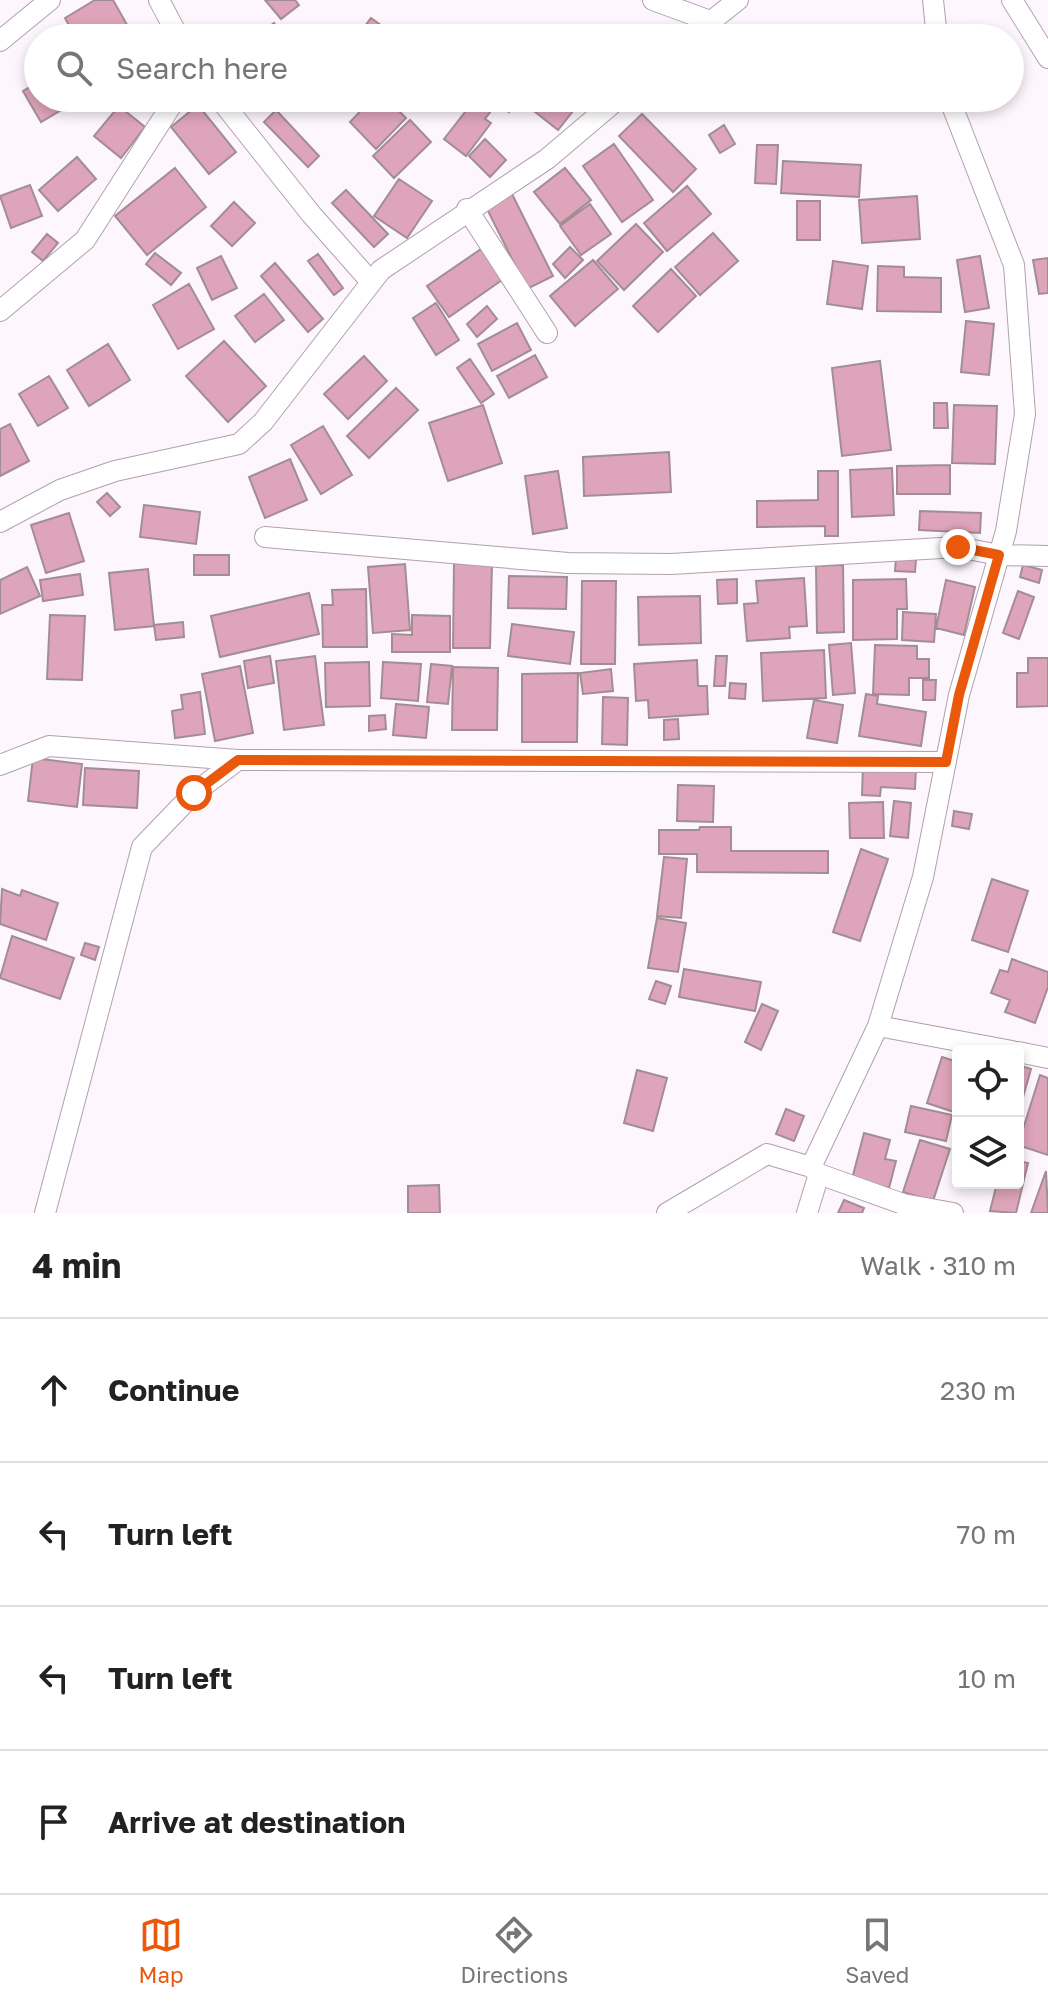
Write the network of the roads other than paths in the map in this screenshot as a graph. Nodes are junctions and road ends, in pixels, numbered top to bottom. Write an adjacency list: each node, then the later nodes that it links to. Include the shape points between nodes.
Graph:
1 (50, 0): 11 (street)
2 (159, 0): 8 (street)
3 (653, 0): 7 (street)
4 (738, 0): 7 (street)
5 (933, 0): 10 (street)
6 (1012, 0): 12 (street)
7 (710, 21): 9 (street)
8 (172, 24)
9 (706, 24)
10 (936, 24)
11 (0, 41)
12 (1048, 58)
13 (167, 112): 19 (street, via 85,240)
14 (230, 112): 18 (street)
15 (602, 112): 17 (street, via 547,159)
16 (954, 112): 23 (street, via 1014,265 1025,414)
17 (467, 209): 18 (street); 20 (street)
18 (371, 282): 21 (street, via 263,422 239,444 115,471 60,490)
19 (0, 311)
20 (547, 333)
21 (0, 522)
22 (265, 537): 23 (street, via 568,563 671,564 958,547)
23 (999, 555): 24 (street); 26 (street, via 959,695)
24 (1048, 556)
25 (238, 760): 26 (street); 27 (street, via 49,746); 33 (street, via 194,793 142,847)
26 (946, 762): 28 (street, via 923,877)
27 (0, 765)
28 (878, 1026): 29 (street); 32 (street)
29 (980, 1045)
30 (1024, 1053): 31 (street)
31 (1048, 1058)
32 (815, 1170): 34 (street, via 767,1154); 35 (street); 36 (street, via 903,1204)
33 (45, 1213)
34 (667, 1213)
35 (807, 1213)
36 (953, 1213)

